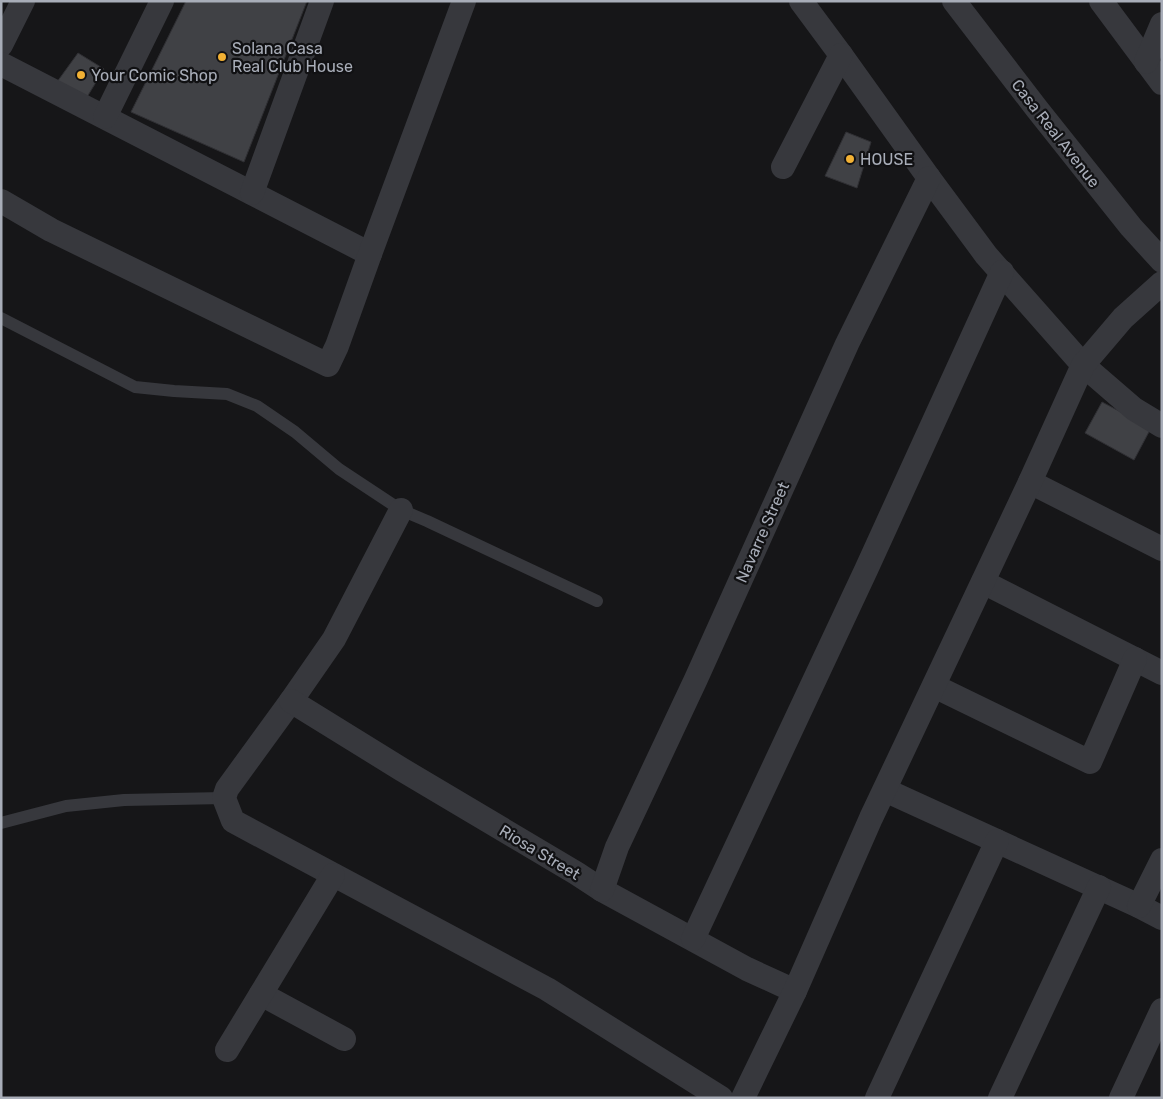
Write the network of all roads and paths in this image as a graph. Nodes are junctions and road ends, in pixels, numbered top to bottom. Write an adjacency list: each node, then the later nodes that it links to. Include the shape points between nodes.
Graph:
1 (23, 1): 9 (street)
2 (162, 1): 14 (street)
3 (322, 1): 17 (street)
4 (464, 1): 19 (street)
5 (801, 1): 10 (street)
6 (954, 1): 20 (street, Casa Real Avenue, via 1131,227)
7 (1101, 1): 11 (street)
8 (1162, 24): 11 (street)
9 (1, 45)
10 (841, 56): 15 (street); 16 (street)
11 (1146, 62): 13 (street)
12 (1, 64): 14 (street)
13 (1162, 83)
14 (105, 117): 17 (street)
15 (783, 167)
16 (929, 178): 21 (street); 42 (street, Navarre Street, via 847,344 617,847)
17 (252, 193): 19 (street)
18 (1, 201): 19 (street, via 51,230 328,365)
19 (370, 254)
20 (1162, 261)
21 (1002, 272): 24 (street); 45 (street)
22 (1162, 283): 24 (street, via 1123,318)
23 (1, 318): 27 (lane, via 135,387 227,394 257,406 339,469)
24 (1083, 365): 25 (street, via 1134,409); 26 (street)
25 (1162, 426)
26 (1030, 482): 28 (street); 29 (street)
27 (401, 510): 30 (lane); 34 (street, via 334,639)
28 (1162, 549)
29 (983, 582): 31 (street); 33 (street)
30 (598, 601)
31 (1135, 659): 32 (street); 33 (street, via 1090,762)
32 (1162, 673)
33 (934, 686): 35 (street)
34 (291, 701): 36 (street, via 227,789); 42 (street, Riosa Street)
35 (885, 790): 38 (street); 46 (street)
36 (224, 798): 37 (lane, via 124,800 66,806); 40 (street, via 233,821)
37 (1, 823)
38 (997, 841): 41 (street); 53 (street)
39 (1162, 860): 43 (street)
40 (333, 875): 47 (street); 51 (street, via 547,989)
41 (1099, 887): 43 (street); 54 (street)
42 (602, 890): 45 (street, Riosa Street)
43 (1139, 906): 44 (street)
44 (1162, 918)
45 (693, 940): 46 (street, Riosa Street)
46 (795, 991): 52 (street)
47 (261, 994): 49 (street); 50 (street)
48 (1162, 1010): 55 (street)
49 (344, 1039)
50 (227, 1050)
51 (721, 1098)
52 (744, 1098)
53 (878, 1098)
54 (1000, 1098)
55 (1121, 1098)

